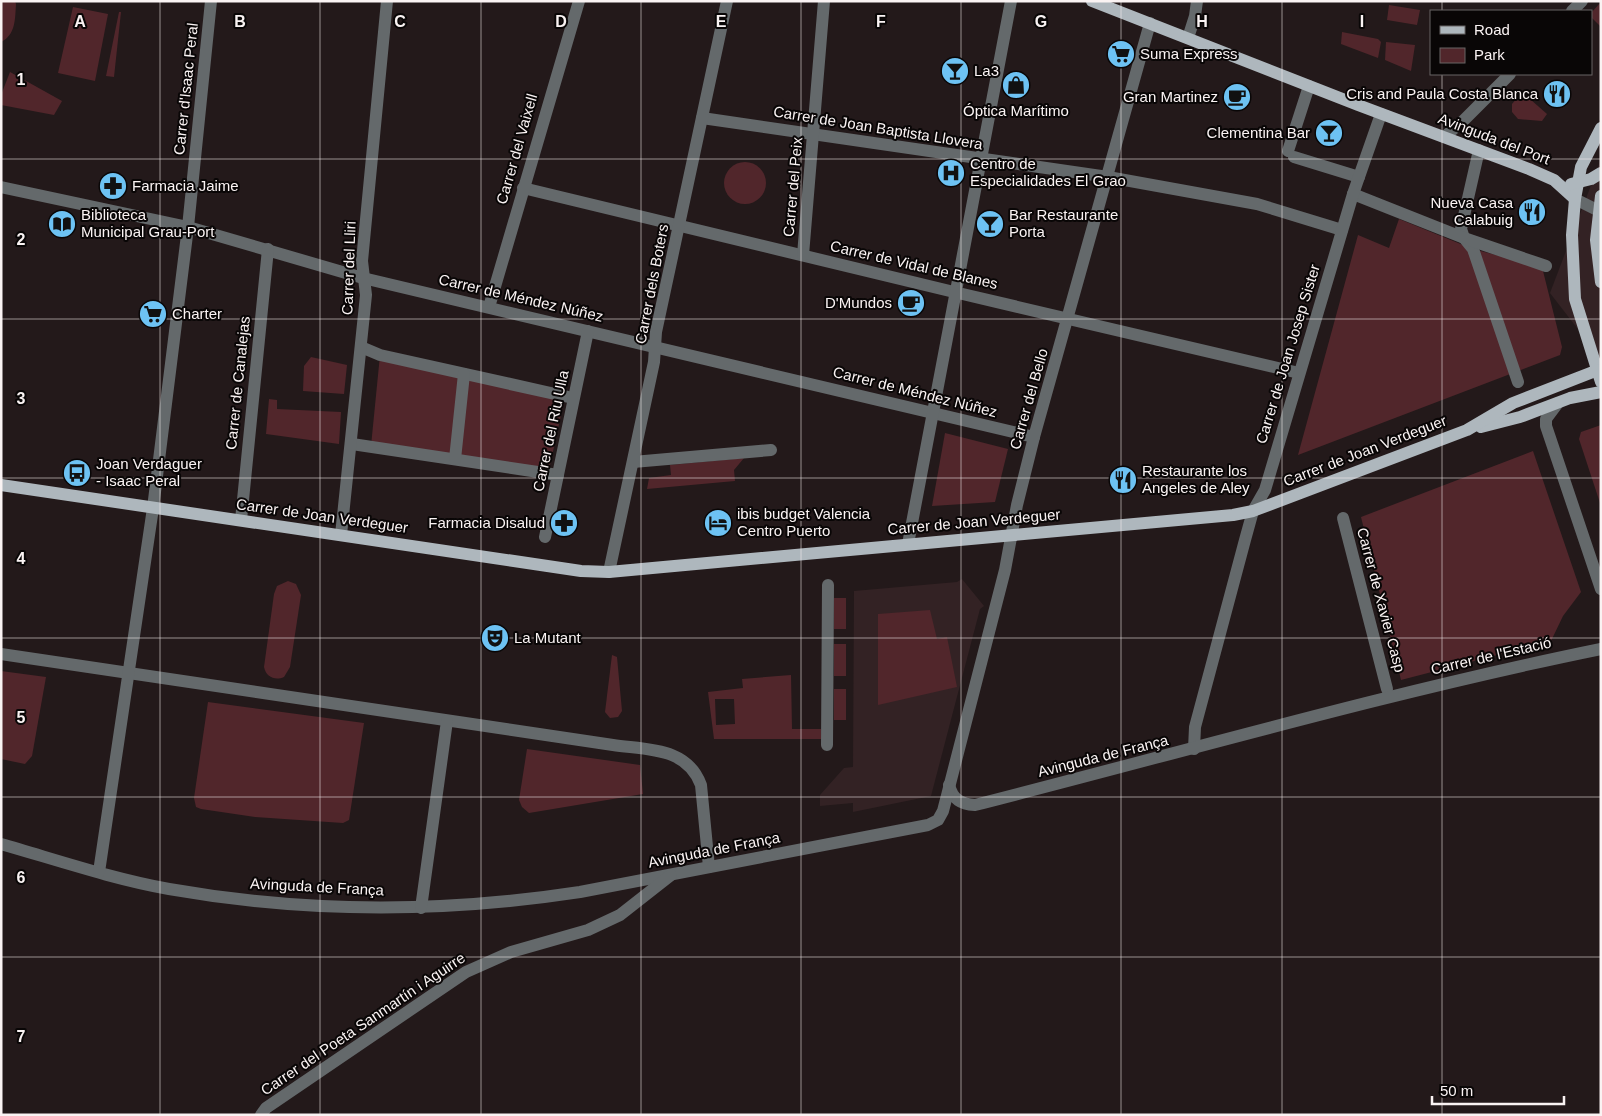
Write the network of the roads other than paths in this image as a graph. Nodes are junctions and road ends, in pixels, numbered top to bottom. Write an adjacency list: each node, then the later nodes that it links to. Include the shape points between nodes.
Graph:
1 (211, 1): 33 (street, Carrer d'Isaac Peral)
2 (387, 1): 40 (street, Carrer del Lliri)
3 (579, 1): 28 (street, Carrer del Vaixell)
4 (728, 1): 16 (street, Carrer dels Boters)
5 (824, 1): 18 (street, Carrer del Peix)
6 (1011, 1): 21 (street)
7 (1092, 1): 11 (main road, Avinguda del Port)
8 (1197, 1): 12 (street)
9 (1582, 1): 10 (street)
10 (1573, 10)
11 (1150, 23): 12 (main road, Avinguda del Port); 23 (street, Carrer del Bello)
12 (1188, 38): 14 (main road, Avinguda del Port)
13 (1509, 75): 19 (street)
14 (1309, 86): 15 (main road, Avinguda del Port); 24 (street, via 1291,154)
15 (1381, 114): 19 (main road, Avinguda del Port); 24 (street, Carrer de Joan Josep Sister)
16 (702, 118): 18 (street, Carrer de Joan Baptista Llovera); 34 (street, Carrer dels Boters)
17 (1601, 128): 26 (main road, via 1586,155)
18 (814, 134): 21 (street, Carrer de Joan Baptista Llovera); 38 (street, Carrer del Peix)
19 (1444, 137): 20 (main road, Avinguda del Port)
20 (1479, 150): 25 (main road, Avinguda del Port); 36 (street, via 1461,229)
21 (980, 160): 23 (street, Carrer de Joan Baptista Llovera); 42 (street)
22 (1601, 173): 26 (main road)
23 (1108, 177): 35 (street, Carrer de Joan Baptista Llovera, via 1252,203); 44 (street, Carrer del Bello)
24 (1359, 177): 29 (street, Carrer de Joan Josep Sister)
25 (1554, 180): 26 (main road); 31 (main road, Avinguda del Port)
26 (1578, 183): 31 (main road)
27 (1, 187): 33 (street, Carrer de Méndez Núñez)
28 (523, 188): 34 (street, Carrer de Vidal de Blanes); 43 (street, Carrer del Vaixell)
29 (1354, 194): 35 (street, Carrer de Joan Josep Sister); 36 (street)
30 (1601, 196): 32 (main road)
31 (1575, 199): 32 (street, Avinguda del Port); 50 (main road, via 1572,235 1575,299)
32 (1600, 212): 41 (main road, via 1596,240)
33 (188, 226): 37 (street, Carrer de Méndez Núñez); 64 (street, Carrer d'Isaac Peral)
34 (679, 226): 38 (street, Carrer de Vidal de Blanes); 46 (street, Carrer dels Boters)
35 (1342, 230): 48 (street, Carrer de Joan Josep Sister)
36 (1464, 238): 39 (street); 51 (street, via 1474,249)
37 (268, 249): 40 (street, Carrer de Méndez Núñez); 67 (street, Carrer de Canalejas)
38 (803, 255): 42 (street, Carrer de Vidal de Blanes)
39 (1546, 266)
40 (363, 278): 43 (street, Carrer de Méndez Núñez); 47 (street, Carrer del Lliri, via 366,295)
41 (1601, 282)
42 (954, 292): 44 (street, Carrer de Vidal de Blanes); 55 (street)
43 (489, 307): 45 (street, Carrer de Méndez Núñez)
44 (1069, 317): 48 (street, Carrer de Vidal de Blanes); 57 (street, Carrer del Bello)
45 (588, 331): 46 (street, Carrer de Méndez Núñez); 53 (street, Carrer del Riu Ulla)
46 (655, 346): 55 (street, Carrer de Méndez Núñez); 61 (street, Carrer dels Boters)
47 (361, 348): 49 (street); 58 (street, Carrer del Lliri)
48 (1299, 372): 65 (street, Carrer de Joan Josep Sister, via 1264,490)
49 (464, 374): 53 (street); 60 (street)
50 (1600, 374): 56 (main road, Carrer de Joan Verdeguer, via 1514,404)
51 (1518, 382)
52 (1601, 392): 54 (main road)
53 (573, 398): 62 (street, Carrer del Riu Ulla)
54 (1558, 403): 56 (main road, via 1520,417); 74 (street, via 1546,419 1546,426)
55 (931, 412): 57 (street, Carrer de Méndez Núñez); 71 (street)
56 (1467, 430): 65 (main road, Carrer de Joan Verdeguer)
57 (1034, 437): 68 (street, Carrer del Bello)
58 (352, 444): 60 (street); 69 (street, Carrer del Lliri)
59 (771, 450): 61 (street)
60 (455, 459): 62 (street)
61 (633, 462): 72 (street, Carrer dels Boters)
62 (558, 475): 70 (street, Carrer del Riu Ulla)
63 (1, 485): 64 (main road, Carrer de Joan Verdeguer)
64 (153, 508): 67 (main road, Carrer de Joan Verdeguer); 77 (street, Carrer d'Isaac Peral)
65 (1253, 511): 68 (main road, Carrer de Joan Verdeguer); 81 (street, Carrer de Joan Josep Sister, via 1194,727)
66 (1343, 518): 78 (street, Carrer de Xavier Casp)
67 (241, 520): 69 (main road, Carrer de Joan Verdeguer)
68 (1012, 534): 71 (main road, Carrer de Joan Verdeguer); 82 (street, Carrer del Bello)
69 (341, 535): 72 (main road, Carrer de Joan Verdeguer, via 581,571)
70 (545, 537)
71 (908, 544): 72 (main road, Carrer de Joan Verdeguer)
72 (609, 572)
73 (828, 586): 80 (street)
74 (1601, 589)
75 (1601, 649): 78 (street, Carrer de l'Estació)
76 (1, 654): 77 (street)
77 (130, 674): 79 (street); 85 (street, Carrer d'Isaac Peral)
78 (1388, 692): 81 (street, Avinguda de França)
79 (447, 720): 84 (street, via 680,757 696,772 701,785); 87 (street)
80 (827, 745)
81 (1194, 749): 82 (street, Avinguda de França, via 975,806 957,800)
82 (950, 785): 84 (street, Avinguda de França, via 943,811 938,820 928,826)
83 (1, 844): 85 (street, Avinguda de França)
84 (710, 867): 86 (street, Avinguda de França)
85 (99, 872): 87 (street, Avinguda de França, via 167,889 237,900 306,906)
86 (672, 875): 87 (street, Avinguda de França, via 524,901); 88 (street, Carrer del Poeta Sanmartín i Aguirre, via 620,915 588,930 511,952 466,972 266,1108)
87 (421, 908)
88 (261, 1115)

